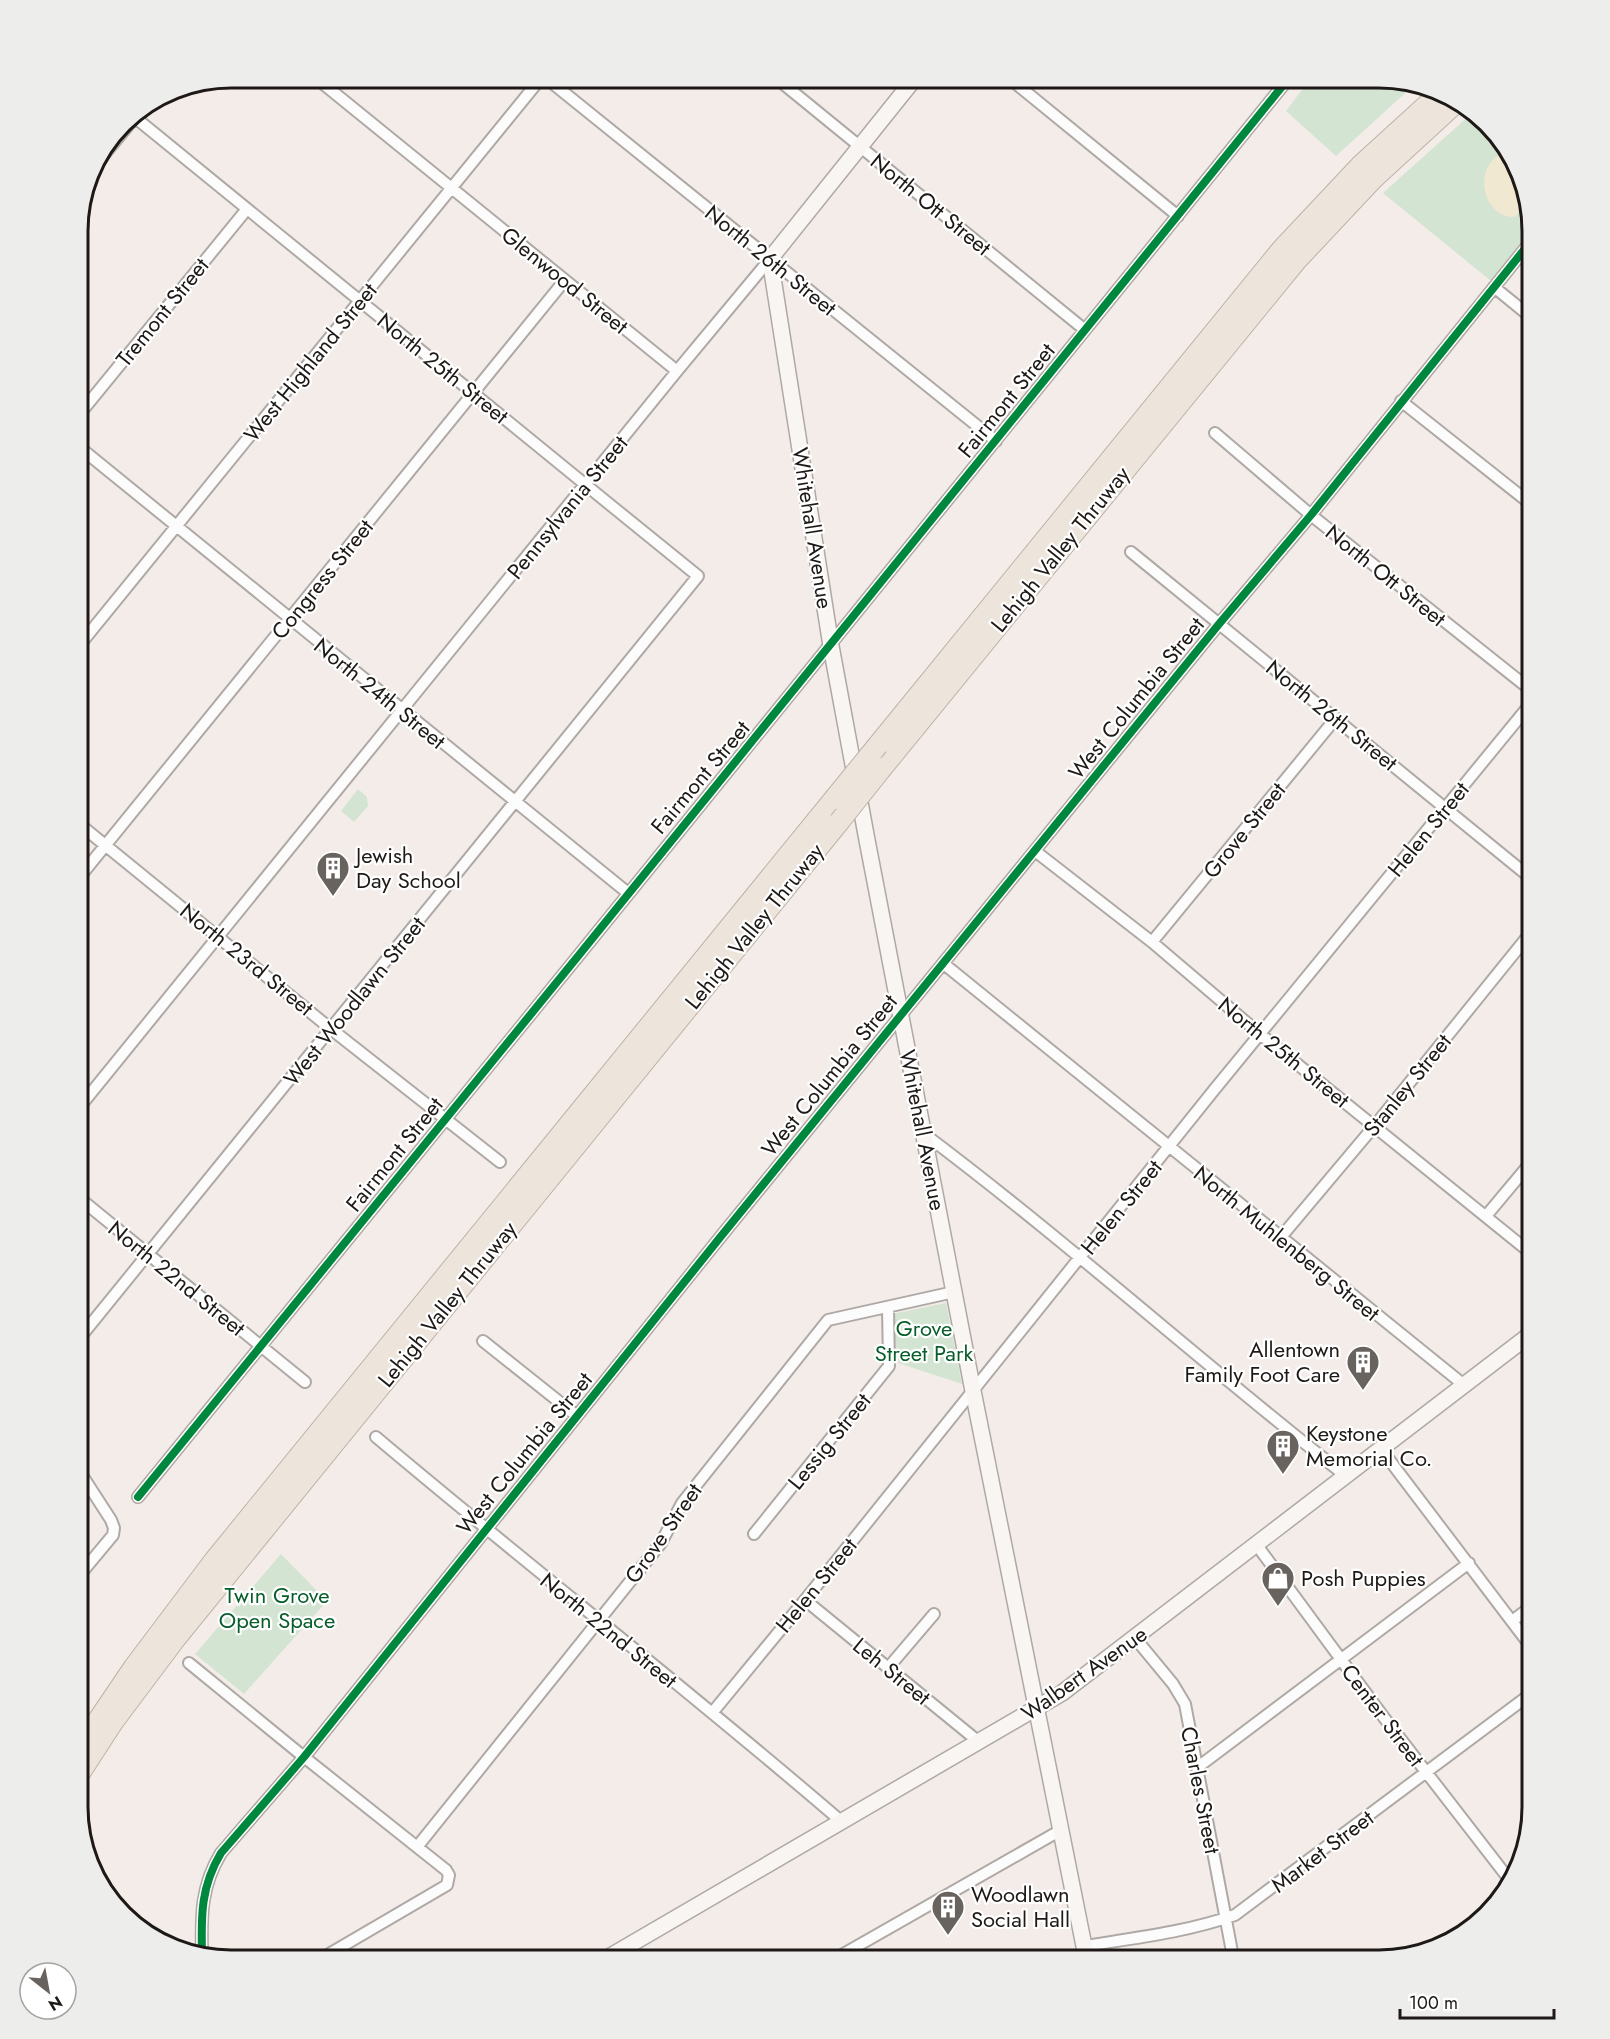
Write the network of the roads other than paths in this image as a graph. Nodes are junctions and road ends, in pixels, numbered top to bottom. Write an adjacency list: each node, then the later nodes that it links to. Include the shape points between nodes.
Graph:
1 (328, 88): 12 (street, Glenwood Street)
2 (533, 88): 12 (street, West Highland Street)
3 (559, 88): 16 (street, North 26th Street)
4 (789, 88): 11 (street, North Ott Street)
5 (907, 89): 11 (street, Pennsylvania Street)
6 (1022, 89): 14 (street)
7 (1280, 89): 14 (street, Fairmont Street)
8 (1433, 99): 104 (highway, Lehigh Valley Thruway, bridge, via 1360,166 1282,249 213,1562)
9 (1451, 109): 107 (highway, Lehigh Valley Thruway, bridge, via 1373,179 1296,261 176,1638)
10 (143, 120): 13 (street, North 25th Street)
11 (860, 147): 16 (street, Pennsylvania Street); 21 (street, North Ott Street)
12 (452, 189): 17 (street, Glenwood Street); 19 (street, West Highland Street)
13 (247, 209): 19 (street, North 25th Street); 25 (street, Tremont Street)
14 (1178, 216): 21 (street, Fairmont Street)
15 (1522, 252): 18 (street, West Columbia Street)
16 (770, 259): 22 (street, Pennsylvania Street); 27 (street, North 26th Street); 38 (street, Whitehall Avenue)
17 (565, 280): 22 (street, Glenwood Street); 23 (street, Congress Street)
18 (1494, 287): 20 (street); 24 (street, West Columbia Street)
19 (359, 302): 23 (street, North 25th Street); 32 (street, West Highland Street)
20 (1522, 310)
21 (1085, 330): 27 (street, Fairmont Street)
22 (677, 371): 29 (street, Pennsylvania Street)
23 (474, 392): 29 (street, North 25th Street); 35 (street, Congress Street)
24 (1401, 401): 30 (street); 31 (street, West Columbia Street)
25 (89, 403)
26 (1215, 433): 31 (street, North Ott Street)
27 (996, 441): 38 (street, Fairmont Street)
28 (89, 455): 32 (street, North 24th Street)
29 (585, 484): 34 (street, North 25th Street); 40 (street, Pennsylvania Street)
30 (1522, 498)
31 (1311, 514): 36 (street, West Columbia Street); 39 (street, North Ott Street)
32 (176, 526): 35 (street, North 24th Street); 37 (street, West Highland Street)
33 (1131, 552): 36 (street, North 26th Street)
34 (698, 576): 43 (street, West Woodlawn Street)
35 (289, 620): 40 (street, North 24th Street); 46 (street, Congress Street)
36 (1219, 624): 42 (street, North 26th Street); 47 (street, West Columbia Street)
37 (89, 634)
38 (831, 646): 50 (street, Fairmont Street); 55 (street, Whitehall Avenue)
39 (1522, 683)
40 (402, 710): 43 (street, North 24th Street); 51 (street, Pennsylvania Street)
41 (1522, 714): 44 (street, Helen Street)
42 (1335, 718): 44 (street, North 26th Street); 52 (street, Grove Street)
43 (515, 802): 50 (street, North 24th Street); 56 (street, West Woodlawn Street)
44 (1446, 807): 49 (street, North 26th Street); 57 (street, Helen Street)
45 (89, 832): 46 (street, North 23rd Street)
46 (105, 846): 48 (street, Congress Street); 51 (street, North 23rd Street)
47 (1035, 851): 52 (street, North 25th Street); 54 (street, West Columbia Street)
48 (89, 866)
49 (1522, 871)
50 (628, 893): 59 (street, Fairmont Street)
51 (219, 936): 56 (street, North 23rd Street); 58 (street, Pennsylvania Street)
52 (1152, 942): 57 (street, North 25th Street)
53 (1522, 943): 60 (street, Stanley Street)
54 (944, 964): 55 (street, West Columbia Street); 62 (street, North Muhlenberg Street)
55 (901, 1015): 61 (street, Whitehall Avenue); 80 (street, West Columbia Street)
56 (332, 1029): 59 (street, North 23rd Street); 69 (street, West Woodlawn Street)
57 (1260, 1034): 60 (street, North 25th Street); 62 (street, Helen Street)
58 (88, 1096)
59 (446, 1120): 63 (street, North 23rd Street); 76 (street, Fairmont Street)
60 (1374, 1126): 66 (street, North 25th Street); 67 (street, Stanley Street)
61 (923, 1133): 70 (street); 71 (street, Whitehall Avenue)
62 (1170, 1146): 67 (street, North Muhlenberg Street); 70 (street, Helen Street)
63 (500, 1162)
64 (1522, 1173): 66 (street)
65 (88, 1205): 69 (street, North 22nd Street)
66 (1486, 1216): 68 (street, North 25th Street)
67 (1281, 1237): 78 (street, North Muhlenberg Street)
68 (1522, 1246)
69 (149, 1254): 73 (street, West Woodlawn Street); 76 (street, North 22nd Street)
70 (1080, 1258): 79 (street, Helen Street); 83 (street)
71 (954, 1292): 72 (street, Grove Street); 79 (street, Whitehall Avenue)
72 (888, 1307): 87 (street, Lessig Street, via 890,1366); 94 (street, Grove Street, via 828,1320 682,1503 661,1543)
73 (88, 1328)
74 (483, 1341): 80 (street)
75 (1522, 1341): 78 (street, Walbert Avenue)
76 (261, 1347): 77 (street, North 22nd Street); 85 (street, Fairmont Street)
77 (305, 1382)
78 (1464, 1385): 82 (street, Walbert Avenue)
79 (973, 1391): 91 (street, Helen Street); 102 (street, Whitehall Avenue)
80 (577, 1416): 86 (street, West Columbia Street)
81 (376, 1437): 86 (street, North 22nd Street)
82 (1381, 1449): 83 (street, Walbert Avenue); 89 (street)
83 (1346, 1476): 88 (street, Walbert Avenue)
84 (88, 1485): 90 (street, via 114,1528 113,1535)
85 (138, 1497)
86 (485, 1529): 94 (street, North 22nd Street); 106 (street, West Columbia Street)
87 (754, 1534)
88 (1256, 1544): 97 (street, Walbert Avenue); 98 (street, Center Street)
89 (1469, 1563): 95 (street); 98 (street)
90 (88, 1565)
91 (805, 1600): 100 (street, Leh Street); 103 (street, Helen Street)
92 (1522, 1613): 95 (street)
93 (934, 1614): 100 (street)
94 (598, 1621): 103 (street, North 22nd Street); 112 (street, Grove Street)
95 (1512, 1621): 96 (street)
96 (1522, 1634)
97 (1135, 1638): 102 (street, Walbert Avenue); 108 (street, Charles Street, via 1185,1704)
98 (1341, 1660): 108 (street); 109 (street, Center Street)
99 (189, 1663): 106 (street)
100 (888, 1668): 105 (street, Leh Street)
101 (1522, 1701): 109 (street, Market Street)
102 (1037, 1708): 105 (street, Walbert Avenue); 111 (street, Whitehall Avenue)
103 (712, 1713): 110 (street, North 22nd Street)
104 (88, 1736)
105 (979, 1742): 110 (street, Walbert Avenue)
106 (304, 1757): 112 (street); 115 (street, West Columbia Street, via 212,1867 203,1899)
107 (88, 1761)
108 (1198, 1767): 114 (street, Charles Street)
109 (1427, 1773): 113 (street, Center Street); 114 (street, Market Street, via 1244,1910)
110 (842, 1821): 117 (street, Walbert Avenue)
111 (1061, 1830): 118 (street); 119 (street, Whitehall Avenue)
112 (417, 1847): 116 (street, via 446,1870 447,1885)
113 (1505, 1874)
114 (1226, 1919): 120 (street, Market Street); 121 (street, Charles Street)
115 (202, 1947)
116 (336, 1950)
117 (621, 1950)
118 (850, 1950)
119 (1085, 1950)
120 (1101, 1950)
121 (1232, 1950)

